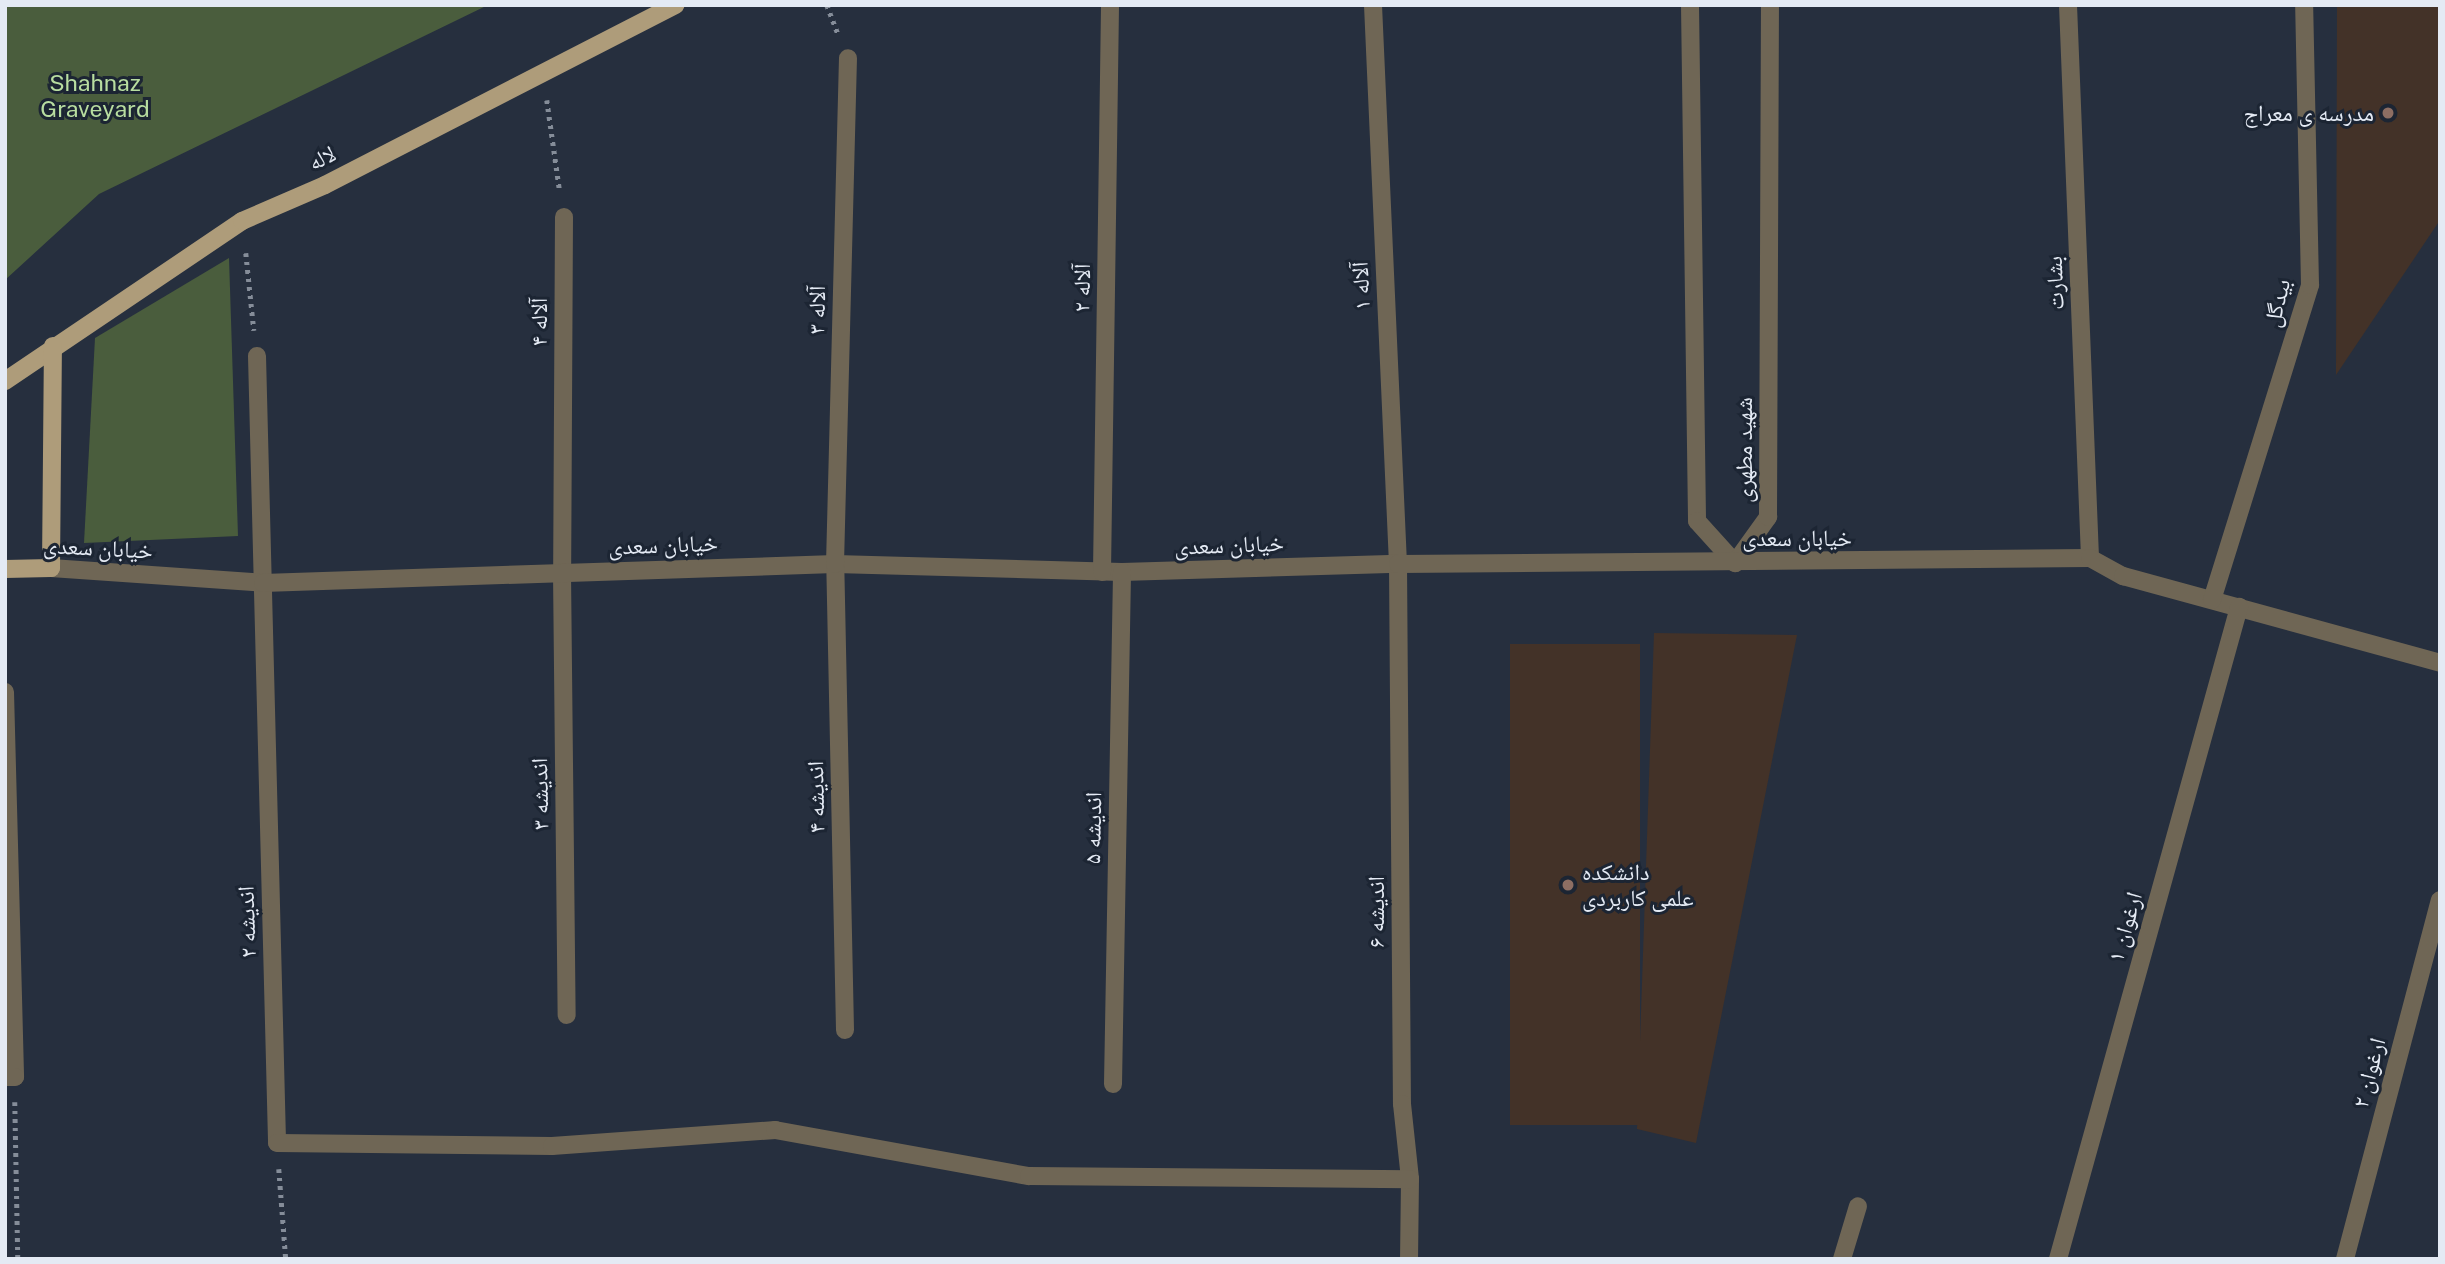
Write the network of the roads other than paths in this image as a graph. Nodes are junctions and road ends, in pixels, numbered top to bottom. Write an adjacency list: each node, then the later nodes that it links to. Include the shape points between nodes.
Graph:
1 (675, 5): 10 (main road, لاله, via 325,185 242,221)
2 (1110, 5): 20 (street, آلاله ۲)
3 (1373, 5): 16 (street, آلاله ۱)
4 (1690, 5): 14 (street, شهید مطهری, via 1697,521)
5 (1770, 5): 14 (street, شهید مطهری, via 1769,517)
6 (2068, 5): 13 (street, بشارت)
7 (2304, 5): 23 (street, بیدگل, via 2309,285)
8 (848, 58): 15 (street, آلاله ۳)
9 (564, 217): 19 (street, آلاله ۴)
10 (53, 346): 12 (main road, لاله); 17 (main road)
11 (257, 356): 22 (street, اندیشه ۲)
12 (5, 381)
13 (2090, 558): 14 (street, خیابان سعدی); 23 (street, خیابان سعدی, via 2123,576)
14 (1735, 563): 16 (street, خیابان سعدی)
15 (835, 564): 19 (street, خیابان سعدی); 20 (street, خیابان سعدی); 30 (street, اندیشه ۴)
16 (1398, 564): 21 (street, خیابان سعدی); 33 (street, اندیشه ۶, via 1402,1104)
17 (51, 568): 18 (main road, خیابان سعدی); 22 (street, خیابان سعدی)
18 (5, 569)
19 (562, 572): 22 (street, خیابان سعدی); 29 (street, اندیشه ۳)
20 (1102, 572): 21 (street, خیابان سعدی)
21 (1122, 572): 32 (street, اندیشه ۵)
22 (263, 583): 33 (street, اندیشه ۲, via 277,1143 552,1146 775,1130 1029,1176)
23 (2212, 600): 24 (street, خیابان سعدی)
24 (2239, 607): 25 (street, خیابان سعدی); 37 (street, ارغوان ۱)
25 (2440, 663)
26 (5, 692): 27 (street)
27 (6, 824): 31 (street)
28 (2440, 900): 38 (street, ارغوان ۲)
29 (567, 1015)
30 (845, 1030)
31 (10, 1077)
32 (1113, 1084)
33 (1410, 1179): 35 (street, اندیشه ۶)
34 (1857, 1206): 36 (street)
35 (1409, 1259)
36 (1842, 1259)
37 (2058, 1259)
38 (2345, 1259)

